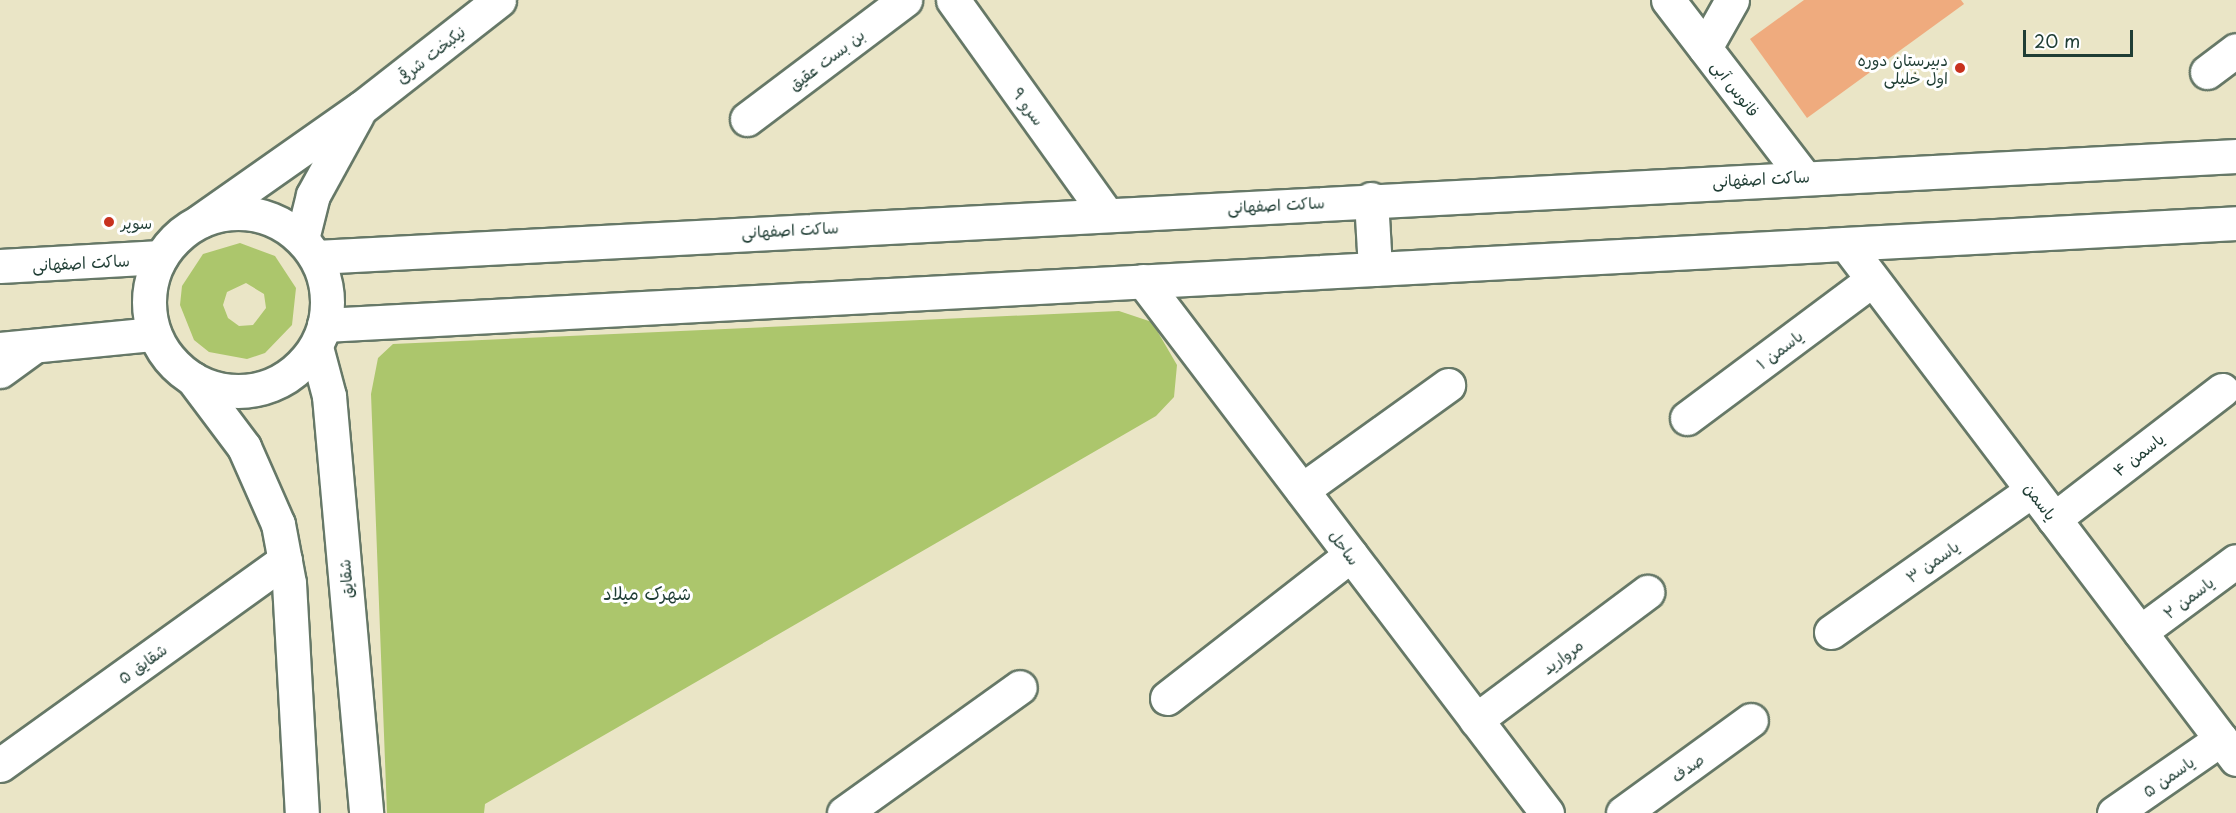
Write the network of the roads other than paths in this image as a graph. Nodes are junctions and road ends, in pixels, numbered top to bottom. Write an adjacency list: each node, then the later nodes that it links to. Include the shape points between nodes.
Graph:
1 (499, 0): 9 (street, نیکبخت شرقی)
2 (905, 0): 10 (street, بن بست عقیق)
3 (1668, 0): 6 (street, فانوس آبی)
4 (1732, 0): 6 (street)
5 (959, 2): 14 (street, سرو ۹)
6 (1705, 48): 12 (street, فانوس آبی)
7 (2236, 50): 8 (street)
8 (2207, 72)
9 (361, 108): 15 (street, نیکبخت شرقی); 18 (street, via 313,195)
10 (747, 118)
11 (2236, 156): 12 (street, ساکت اصفهانی)
12 (1803, 176): 13 (street, ساکت اصفهانی)
13 (1371, 199): 14 (street, ساکت اصفهانی); 21 (street)
14 (1105, 212): 18 (street, ساکت اصفهانی)
15 (200, 221): 18 (street, via 254,214); 19 (street, via 178,236)
16 (2236, 223): 17 (street)
17 (1846, 244): 21 (street); 22 (street, یاسمن)
18 (309, 248): 25 (street, via 327,302)
19 (161, 257): 20 (street, ساکت اصفهانی); 24 (street, via 151,282)
20 (0, 266)
21 (1376, 269): 23 (street)
22 (1872, 280): 31 (street, یاسمن ۱); 33 (street, یاسمن)
23 (1143, 281): 25 (street); 32 (street, ساحل)
24 (154, 334): 26 (street); 28 (street, via 170,359)
25 (320, 336): 28 (street, via 274,383 238,390); 48 (street, شقایق, via 329,396)
26 (16, 348): 27 (street)
27 (0, 371)
28 (193, 379): 36 (street, via 244,447 278,524)
29 (1448, 385): 32 (street)
30 (2222, 390): 34 (street, یاسمن ۴)
31 (1687, 418)
32 (1302, 490): 35 (street, ساحل)
33 (2032, 490): 34 (street, یاسمن); 39 (street, یاسمن ۳)
34 (2054, 519): 40 (street, یاسمن)
35 (1351, 555): 42 (street); 43 (street, ساحل)
36 (285, 560): 46 (street, شقایق ۵); 47 (street)
37 (2236, 561): 40 (street, یاسمن ۲)
38 (1647, 592): 43 (street, مروارید)
39 (1831, 632)
40 (2140, 633): 45 (street, یاسمن)
41 (1020, 687): 49 (street)
42 (1167, 698)
43 (1476, 720): 50 (street, ساحل)
44 (1751, 720): 51 (street, صدف)
45 (2229, 749): 52 (street, یاسمن ۵)
46 (0, 765)
47 (302, 813)
48 (366, 813)
49 (844, 813)
50 (1547, 813)
51 (1623, 813)
52 (2114, 813)

